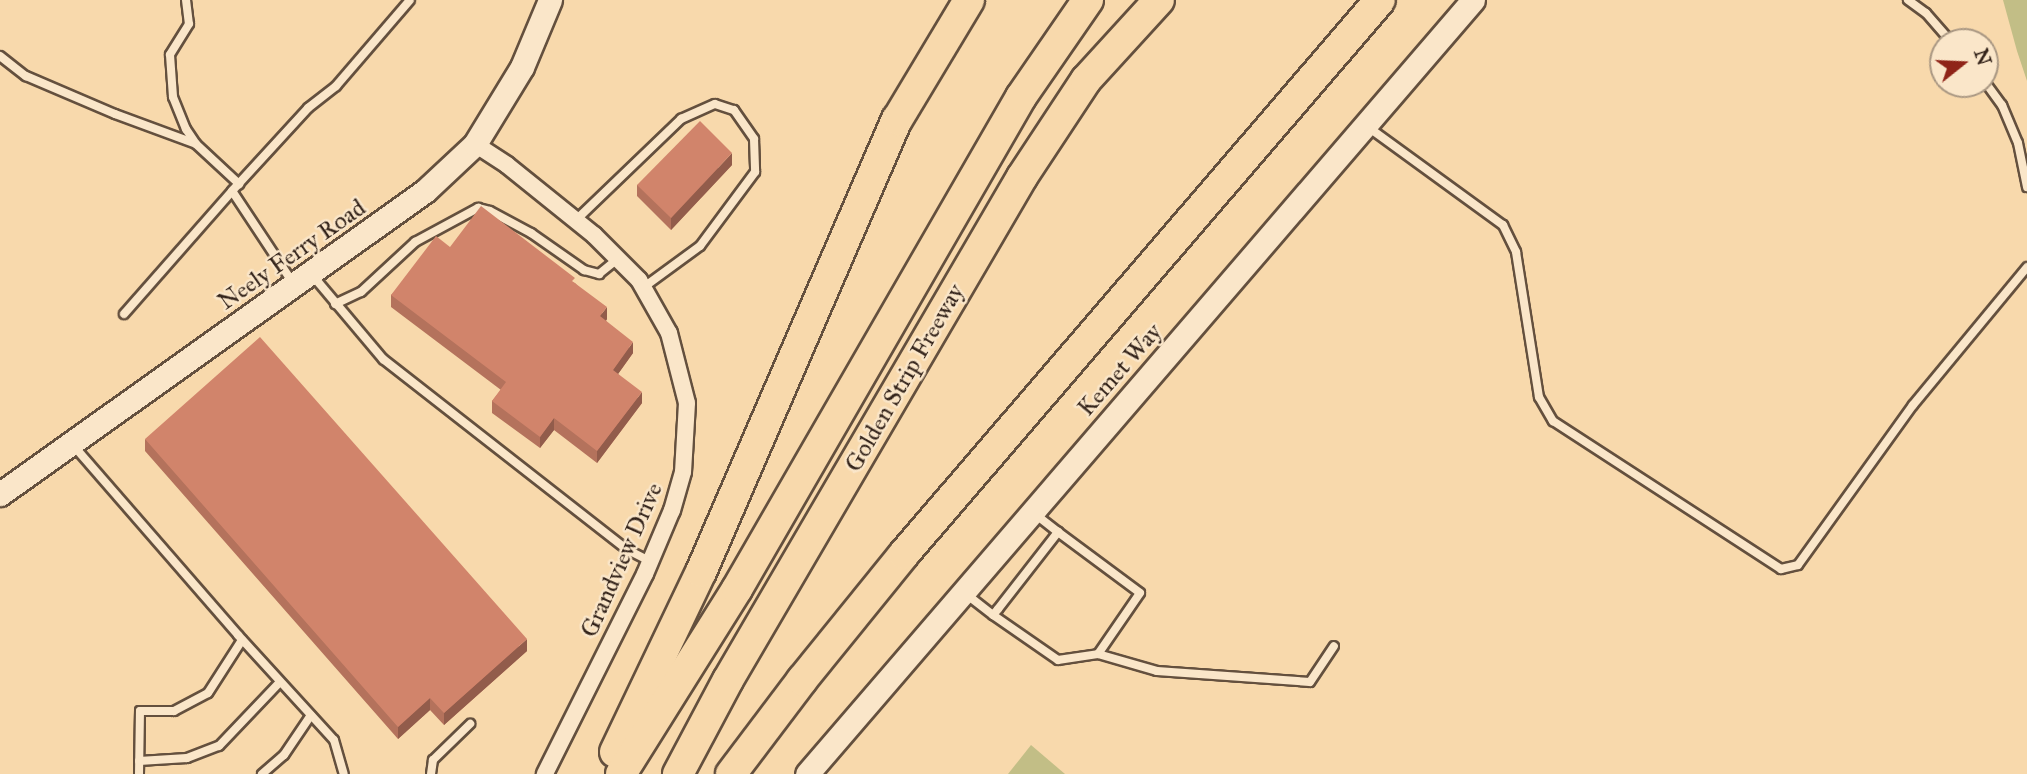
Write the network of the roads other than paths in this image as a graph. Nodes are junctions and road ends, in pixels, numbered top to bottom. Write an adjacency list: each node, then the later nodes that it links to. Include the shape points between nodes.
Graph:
1 (186, 0): 16 (lane, via 190,24 170,55 173,97)
2 (410, 0): 18 (lane, via 336,86 308,108)
3 (550, 0): 17 (street, Neely Ferry Road, via 522,67)
4 (969, 0): 14 (highway)
5 (982, 0): 14 (highway)
6 (1088, 0): 48 (highway, Golden Strip Freeway, via 1021,97 737,589)
7 (1159, 0): 49 (highway, Golden Strip Freeway, via 1086,80 1022,177 728,680)
8 (1380, 0): 50 (highway, via 904,554)
9 (1474, 0): 15 (street, Kemet Way)
10 (1908, 0): 11 (lane)
11 (1939, 28)
12 (0, 56): 16 (lane, via 26,76)
13 (1997, 98): 19 (lane, via 2018,143)
14 (897, 120): 47 (highway, via 701,572)
15 (1365, 126): 23 (lane, via 1503,225 1516,252 1539,397 1553,421 1781,569 1798,565 1913,405); 30 (street, Kemet Way)
16 (196, 144): 18 (lane)
17 (475, 144): 21 (street, Grandview Drive); 24 (street, Neely Ferry Road, via 425,191)
18 (239, 184): 20 (lane)
19 (2027, 187)
20 (232, 191): 24 (lane); 27 (lane)
21 (576, 220): 22 (street, Grandview Drive); 25 (lane, via 681,119 715,104 734,110 754,139 755,172 700,246)
22 (619, 258): 25 (street, Grandview Drive); 26 (lane, via 599,274 584,270 531,233 478,208 432,230 361,292)
23 (2027, 267)
24 (303, 279): 26 (lane); 28 (street, Neely Ferry Road)
25 (644, 287): 32 (street, Grandview Drive, via 670,333 678,358 688,426 680,488)
26 (335, 304): 32 (lane, via 383,359 626,549)
27 (124, 314)
28 (71, 443): 29 (street, Neely Ferry Road); 35 (lane)
29 (0, 494)
30 (1033, 512): 31 (lane); 33 (street, Kemet Way)
31 (1058, 532): 34 (lane); 37 (lane, via 1140,593)
32 (650, 561): 46 (street, Grandview Drive)
33 (964, 592): 34 (lane); 51 (street, Kemet Way)
34 (993, 615): 37 (lane, via 1058,660)
35 (242, 640): 38 (lane); 41 (lane, via 208,693 174,711 140,711)
36 (1334, 646): 37 (lane, via 1310,682 1157,671)
37 (1098, 654)
38 (281, 682): 39 (lane); 41 (lane, via 219,746 187,758)
39 (311, 715): 43 (lane, via 284,755); 44 (lane, via 336,744)
40 (470, 724): 45 (lane, via 433,760)
41 (139, 761): 42 (lane)
42 (139, 774)
43 (262, 774)
44 (344, 774)
45 (431, 774)
46 (545, 774)
47 (605, 774)
48 (621, 774)
49 (678, 774)
50 (732, 774)
51 (807, 774)

